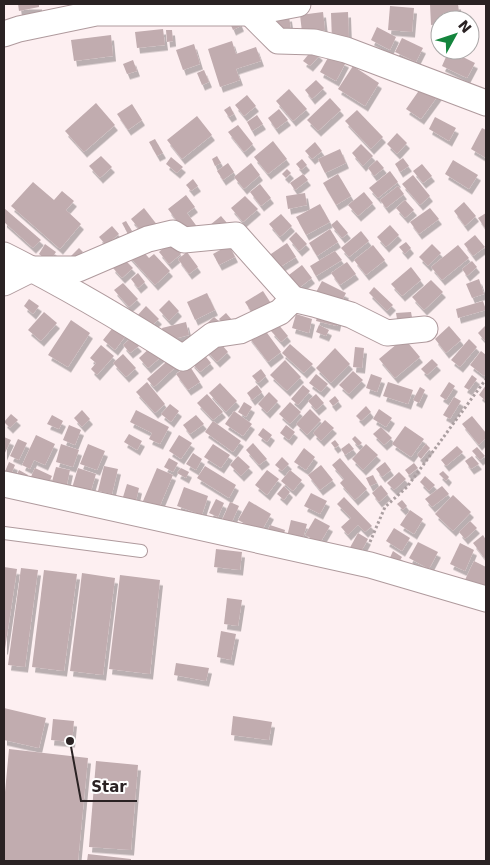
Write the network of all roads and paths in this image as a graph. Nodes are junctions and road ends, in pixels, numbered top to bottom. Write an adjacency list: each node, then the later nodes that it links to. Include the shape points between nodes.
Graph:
1 (298, 4): 3 (street)
2 (188, 9): 3 (street); 4 (street, via 96,13)
3 (250, 13): 5 (street, via 278,41 314,42 346,50)
4 (4, 34)
5 (486, 104)
6 (4, 255): 7 (street)
7 (32, 269): 8 (street); 9 (street, via 78,269 148,239 173,233 184,240 236,235); 9 (street, via 183,358 213,335 240,331 280,312)
8 (4, 283)
9 (293, 299): 10 (street, via 350,315 386,333)
10 (425, 329)
11 (486, 379): 15 (path, via 407,488 384,507)
12 (4, 484): 15 (street)
13 (4, 533): 14 (lane)
14 (141, 551)
15 (362, 564): 16 (street)
16 (486, 600)

